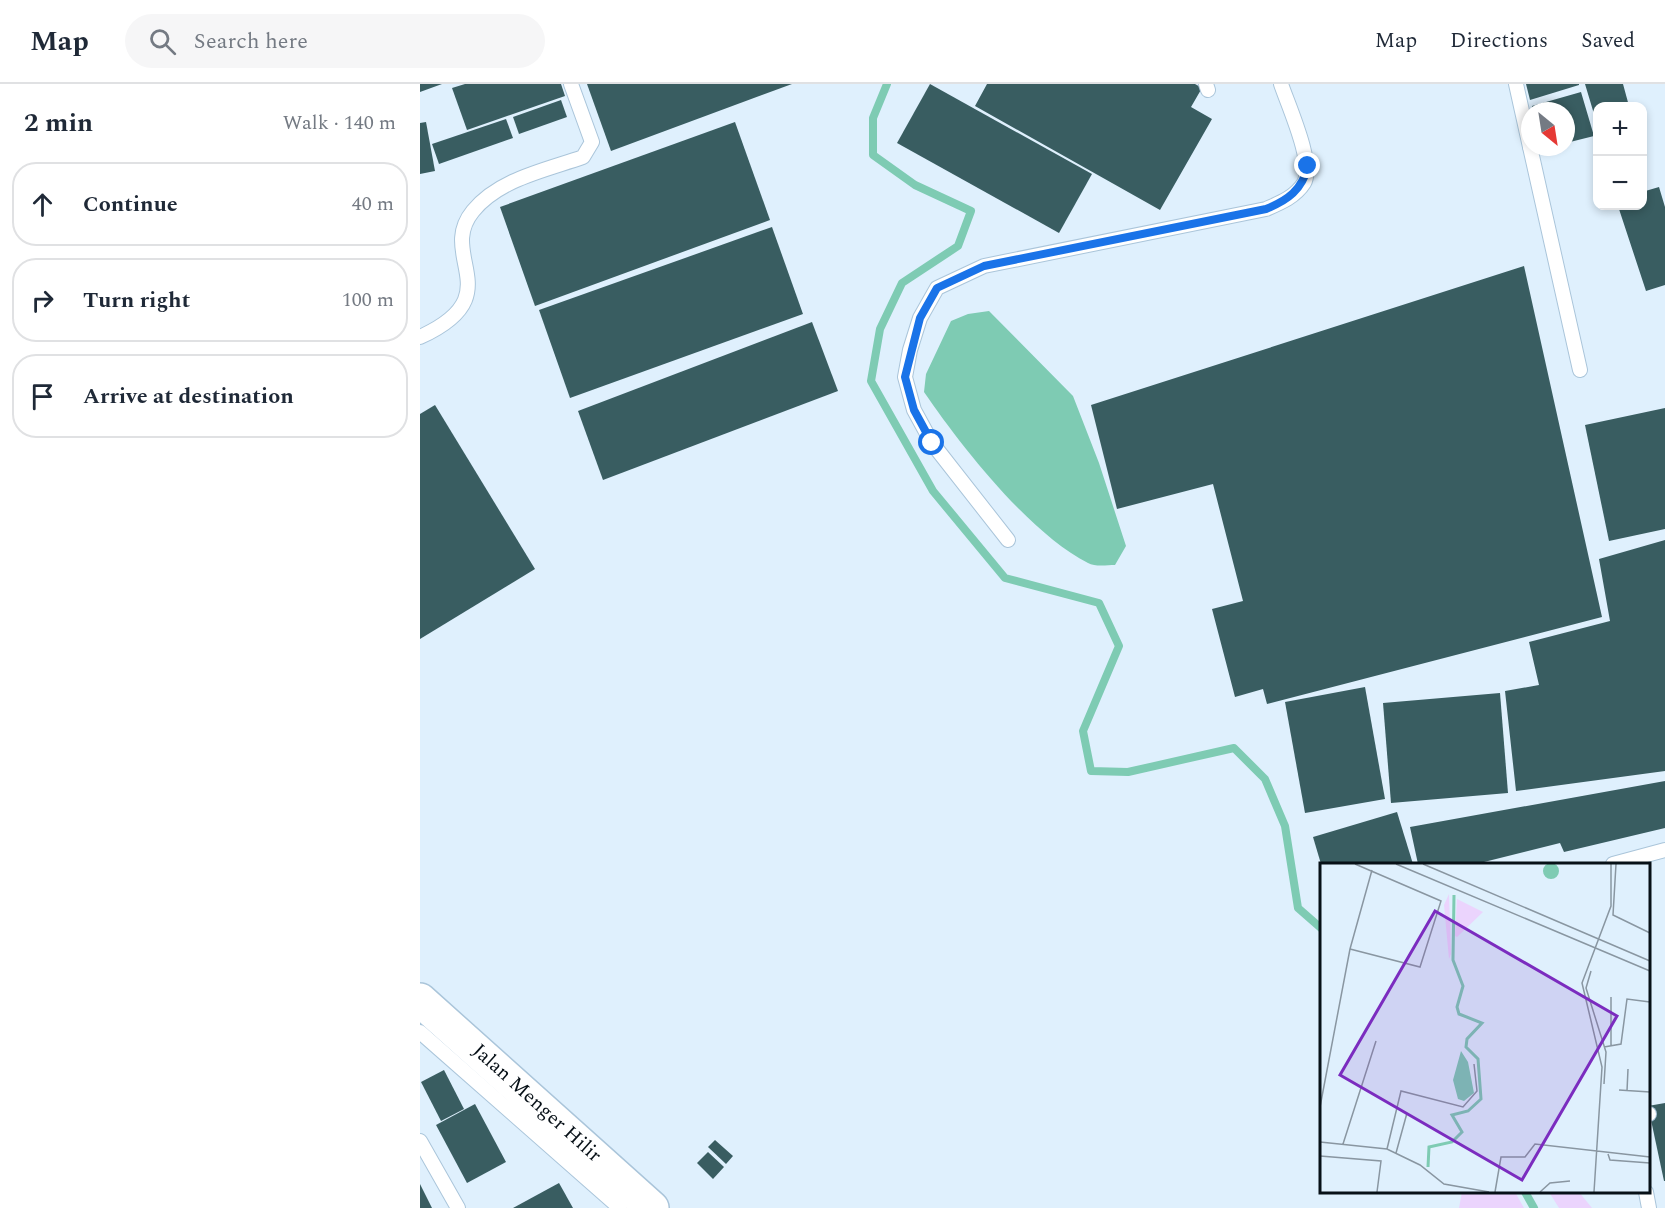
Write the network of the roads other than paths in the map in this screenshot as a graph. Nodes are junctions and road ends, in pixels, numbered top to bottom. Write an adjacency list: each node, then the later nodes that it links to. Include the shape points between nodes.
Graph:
1 (571, 84): 6 (lane, via 592,142 588,153 511,182 471,212 463,234 469,291 465,302 460,312)
2 (1281, 84): 8 (lane, via 1308,166 1304,182 1286,201 1266,209 984,266 937,288 920,318 908,359 905,377 914,410 932,443)
3 (1516, 84): 4 (lane)
4 (1521, 106)
5 (1532, 156): 7 (lane)
6 (420, 337)
7 (1580, 370)
8 (1008, 540)
9 (1665, 850): 10 (lane)
10 (1617, 863)
11 (420, 1000): 17 (street, Jalan Menger Hilir)
12 (420, 1032): 16 (lane)
13 (420, 1141): 15 (lane)
14 (1646, 1193): 18 (lane)
15 (458, 1208)
16 (620, 1208)
17 (652, 1208)
18 (1649, 1208)

